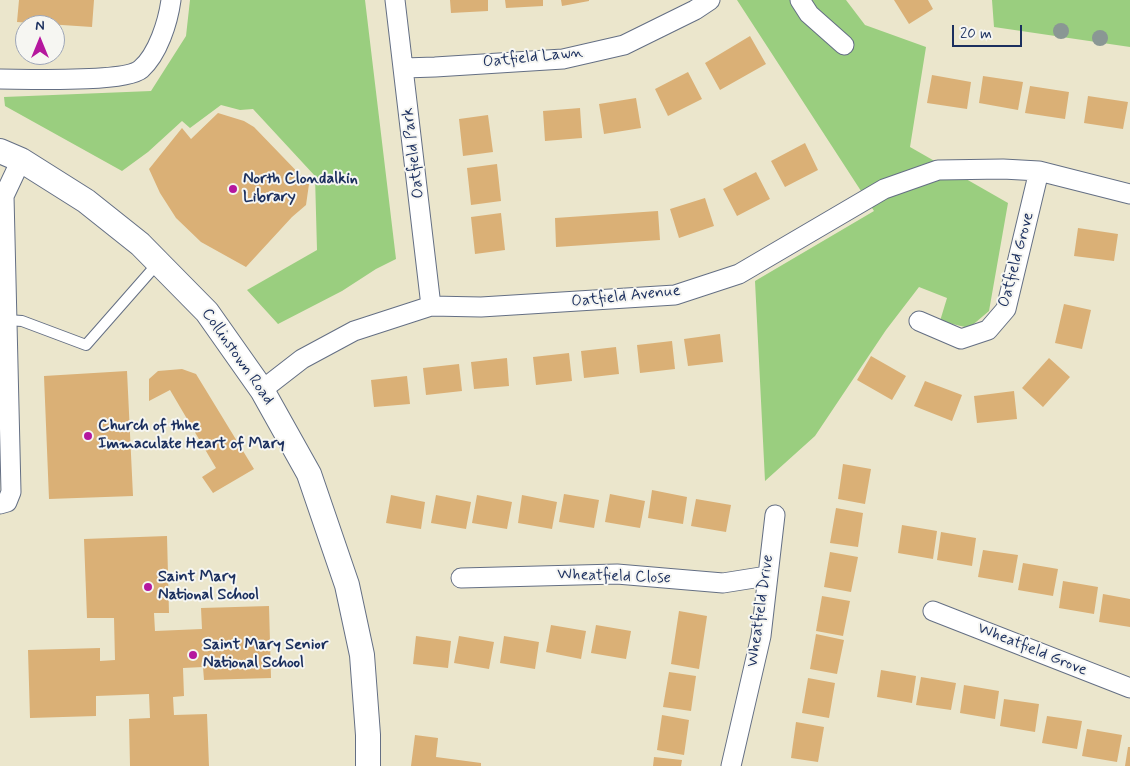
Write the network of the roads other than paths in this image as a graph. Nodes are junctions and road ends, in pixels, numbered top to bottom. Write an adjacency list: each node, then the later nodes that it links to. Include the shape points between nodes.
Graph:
1 (171, 0): 7 (street, via 158,45 140,70 110,78)
2 (395, 0): 6 (street, Oatfield Park)
3 (710, 0): 6 (street, Oatfield Lawn, via 624,45 580,55 562,59)
4 (800, 0): 5 (street, via 810,14)
5 (844, 45)
6 (404, 68): 12 (street, Oatfield Park)
7 (0, 79)
8 (10, 156): 11 (street, Collinstown Road, via 86,201); 13 (street, via 4,196)
9 (1039, 171): 10 (street, Oatfield Avenue); 12 (street, Oatfield Avenue, via 938,170 884,189 739,274 675,294 510,306); 14 (street, Oatfield Grove, via 1006,309 988,330 961,339)
10 (1130, 194)
11 (159, 262): 13 (lane, via 86,345 22,321); 15 (street, Collinstown Road, via 207,312)
12 (431, 306): 15 (street, Oatfield Avenue, via 354,331 302,359)
13 (7, 320): 16 (street, via 11,492 7,502)
14 (919, 321)
15 (262, 390): 22 (street, Collinstown Road, via 309,474 346,585 362,656)
16 (0, 504)
17 (775, 514): 18 (street, Wheatfield Drive)
18 (767, 576): 19 (street, Wheatfield Close, via 723,583 617,574); 23 (street, Wheatfield Drive, via 761,636)
19 (461, 578)
20 (934, 611): 21 (street, Wheatfield Grove)
21 (1130, 688)
22 (368, 766)
23 (731, 766)

